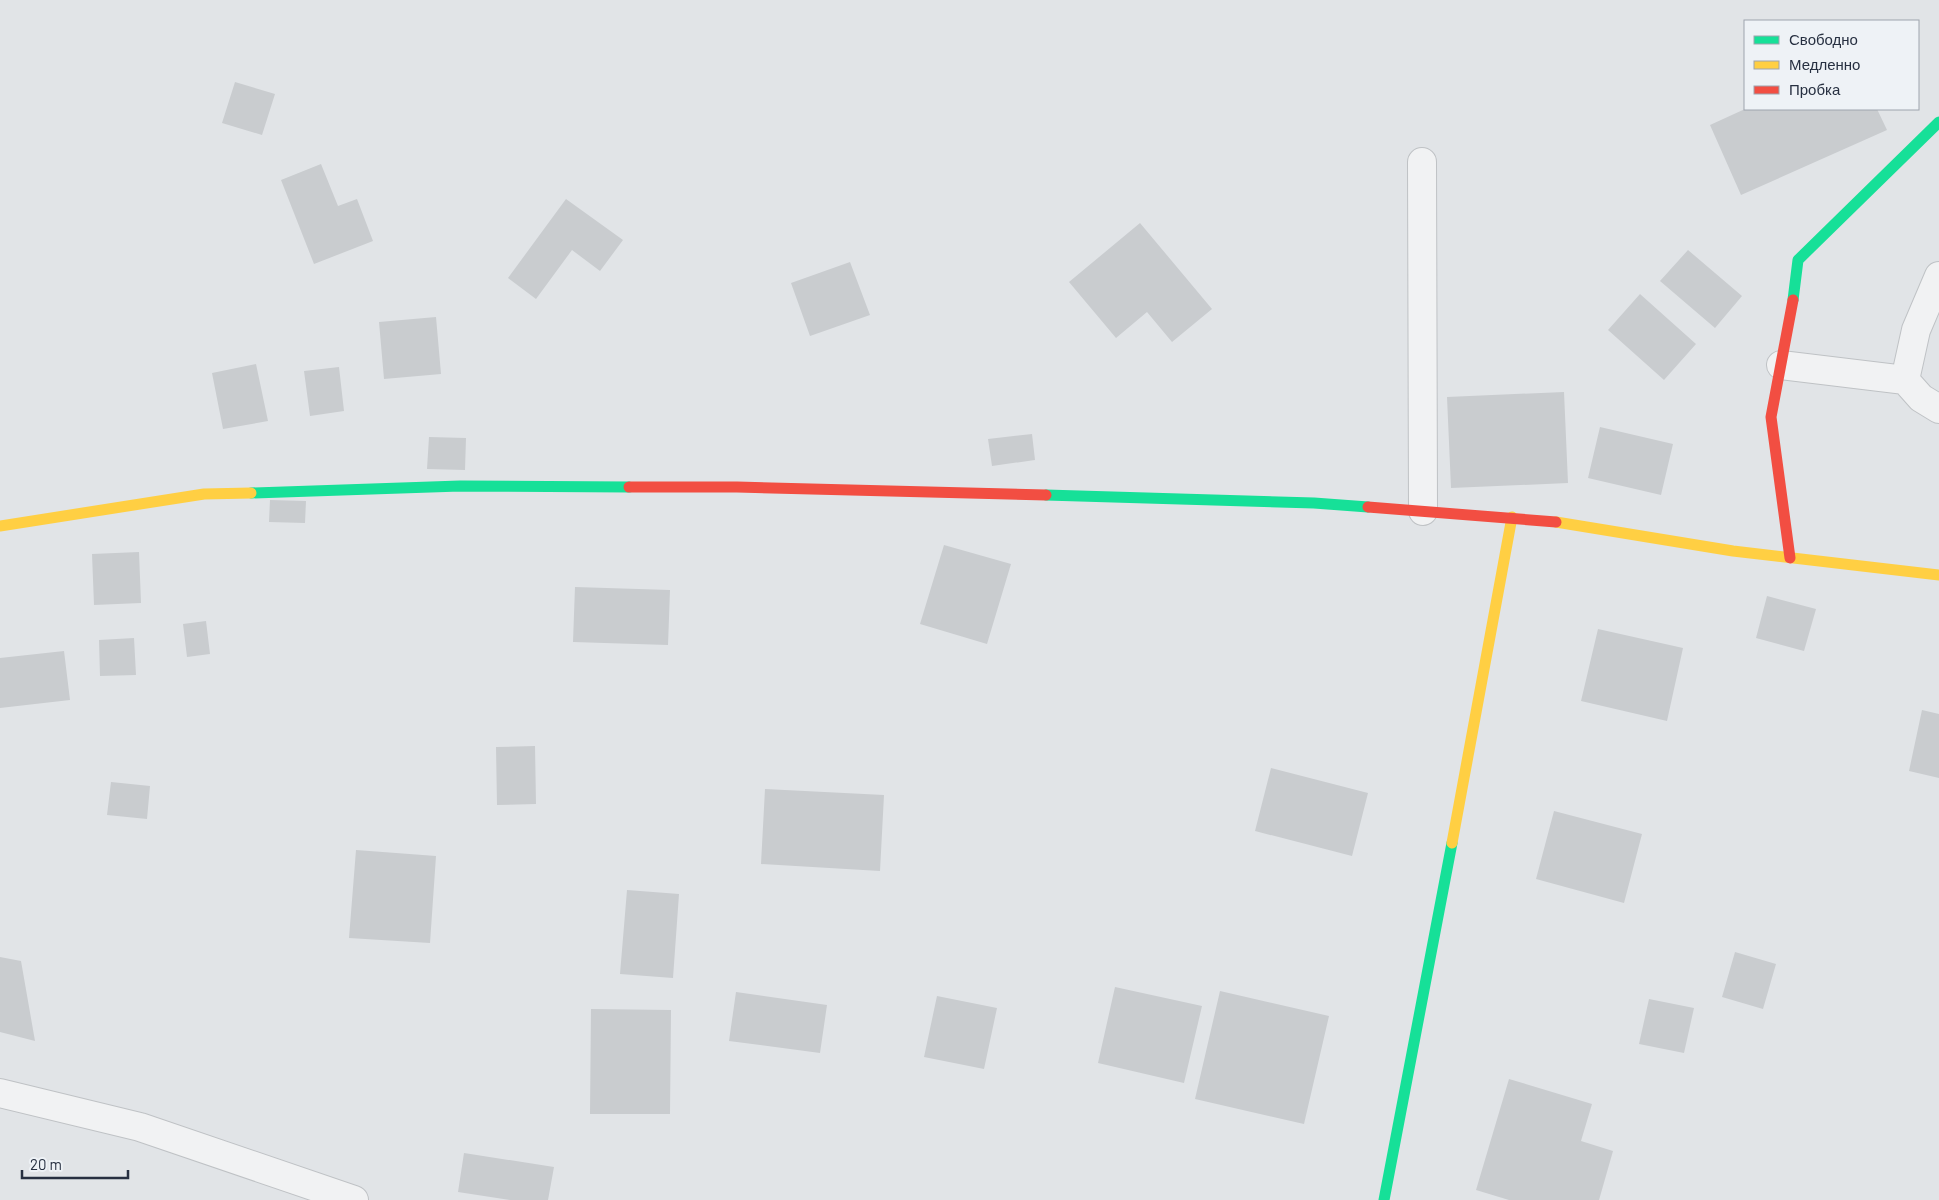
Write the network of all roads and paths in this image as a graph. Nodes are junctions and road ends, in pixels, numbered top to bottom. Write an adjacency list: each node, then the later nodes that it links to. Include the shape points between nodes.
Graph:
1 (1939, 122): 4 (street, via 1798,260)
2 (1422, 162): 7 (street)
3 (1939, 276): 5 (street, via 1916,330)
4 (1781, 364): 5 (street); 10 (street, via 1771,416)
5 (1905, 380): 6 (street, via 1921,398)
6 (1939, 409)
7 (1423, 511): 8 (street); 9 (street, via 1314,502 738,487 460,486 204,494)
8 (1512, 518): 10 (street, via 1551,521); 14 (street)
9 (0, 526)
10 (1790, 558): 11 (street)
11 (1939, 575)
12 (0, 1093): 13 (street, via 140,1127)
13 (354, 1200)
14 (1384, 1200)

